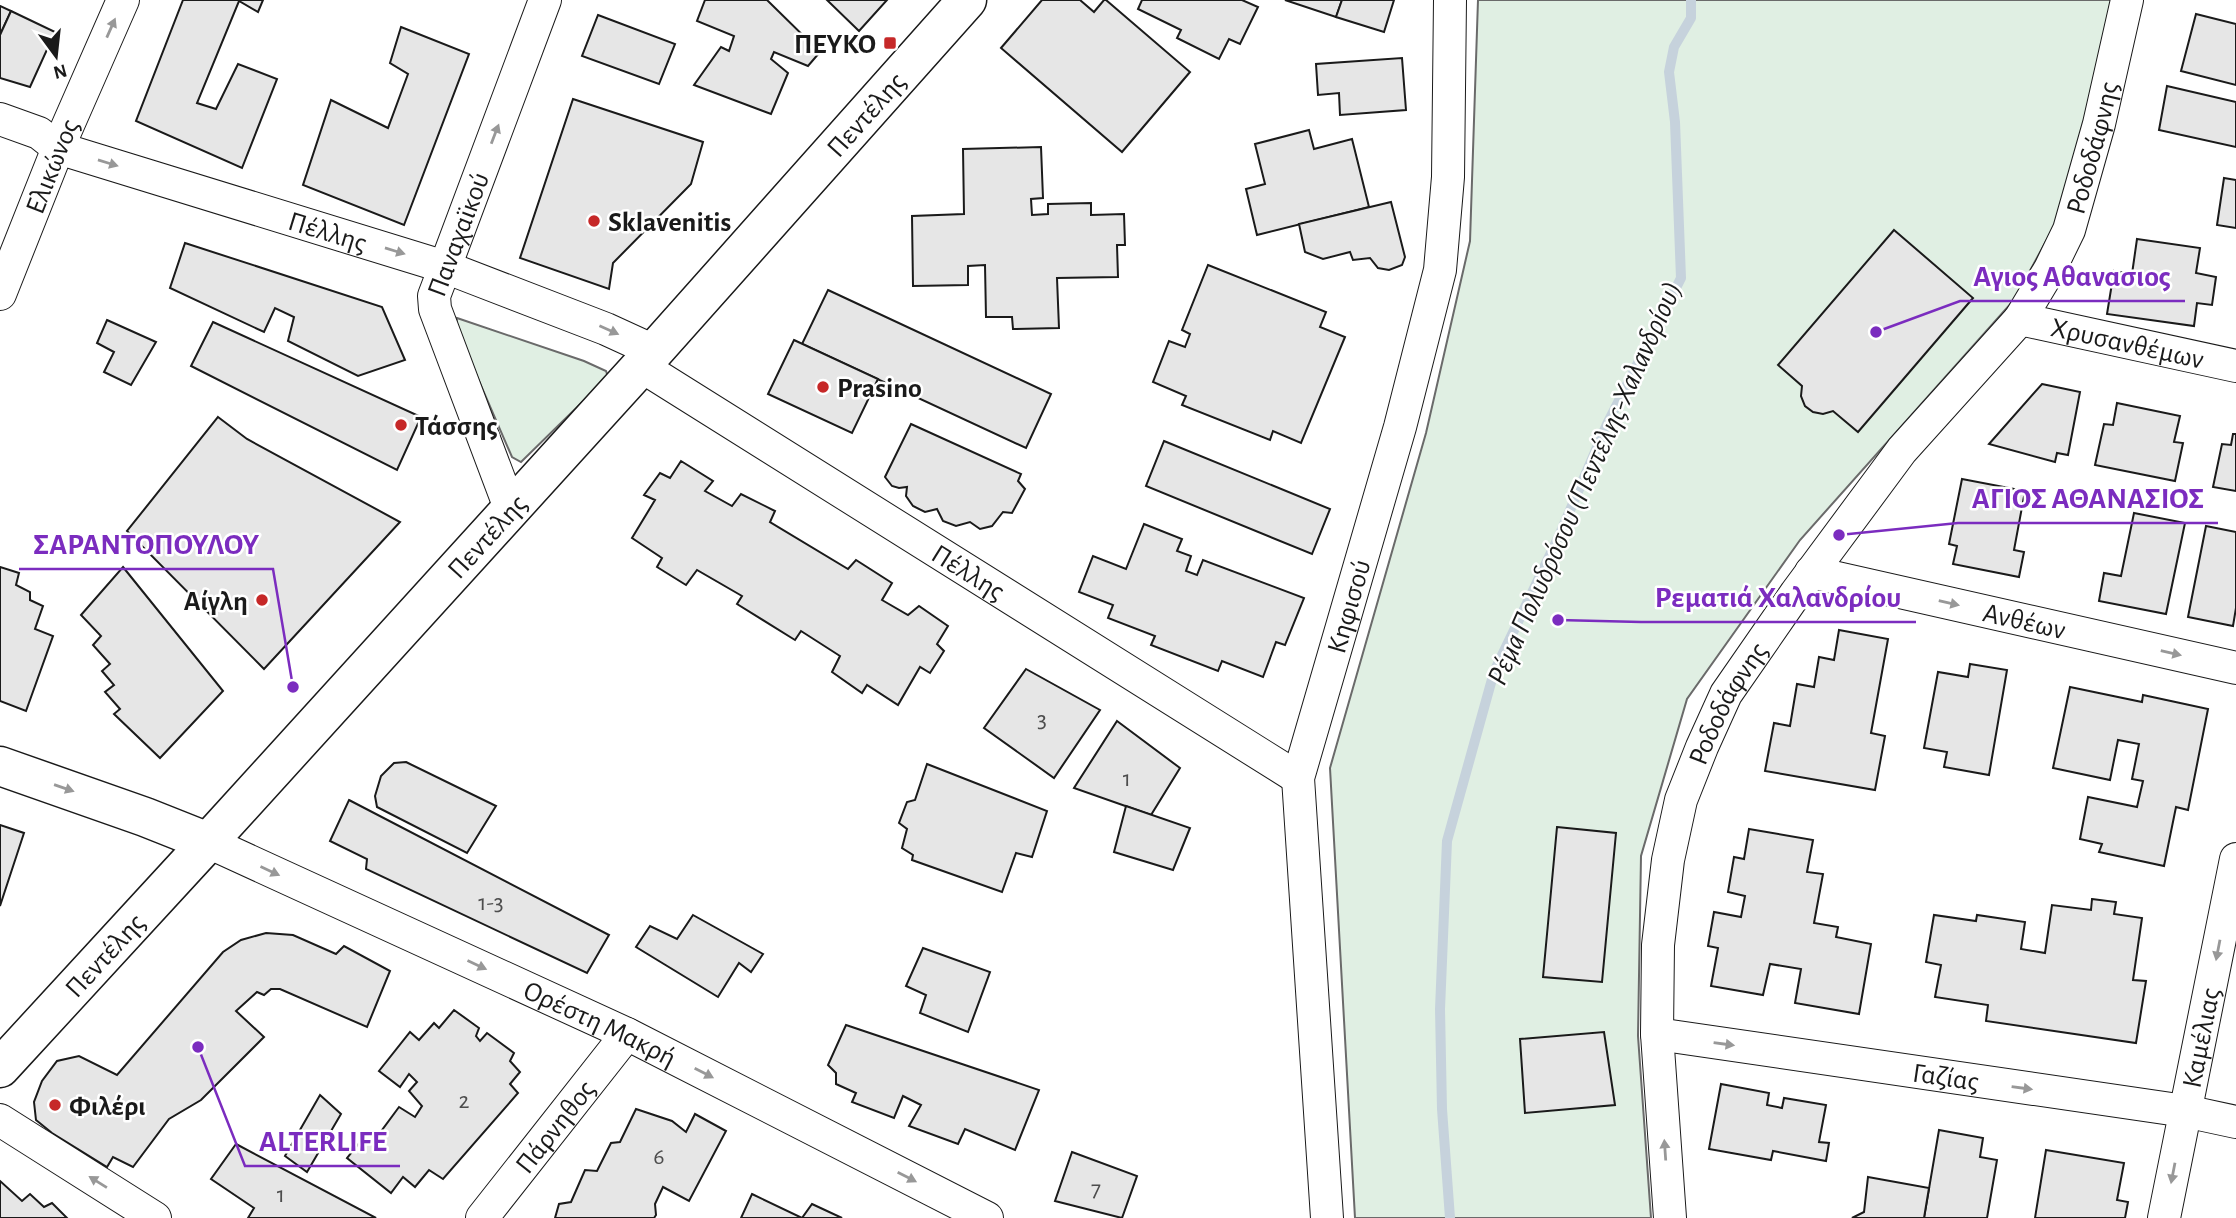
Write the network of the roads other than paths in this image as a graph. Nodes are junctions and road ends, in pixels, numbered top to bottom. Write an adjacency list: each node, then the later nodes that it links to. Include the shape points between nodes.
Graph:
1 (123, 0): 7 (street, Ελικώνος, one-way to 1)
2 (545, 0): 8 (street, Παναχαϊκού, one-way to 2)
3 (967, 0): 11 (main road, Πεντέλης)
4 (1450, 0): 17 (street, Κηφισού, via 1448,177 1440,270 1400,427)
5 (2127, 0): 10 (street, Ροδοδάφνης, via 2069,230)
6 (0, 119): 7 (street, Πέλλης, via 39,134)
7 (58, 148): 8 (street, Πέλλης, one-way to 8); 9 (street, Ελικώνος)
8 (445, 267): 11 (street, Πέλλης, one-way to 11, via 606,329); 13 (street, Παναχαϊκού, via 434,296 435,309)
9 (0, 294)
10 (2020, 319): 12 (street, Χρυσανθέμων); 14 (street, Ροδοδάφνης, via 1902,450)
11 (648, 358): 13 (main road, Πεντέλης); 17 (street, Πέλλης)
12 (2236, 366)
13 (510, 508): 18 (main road, Πεντέλης)
14 (1811, 572): 15 (street, Ανθέων, one-way to 15); 21 (street, Ροδοδάφνης, via 1726,694 1681,800 1658,945)
15 (2236, 668)
16 (0, 766): 18 (main road, one-way to 18)
17 (1298, 778): 29 (street, Κηφισού)
18 (208, 842): 20 (street, Ορέστη Μακρή, one-way to 20); 22 (main road, Πεντέλης)
19 (2236, 859): 23 (street, Καμέλιας, one-way to 23)
20 (627, 1034): 27 (street, Πάρνηθος); 28 (street, Ορέστη Μακρή, one-way to 28)
21 (1657, 1034): 23 (street, Γαζίας, one-way to 23); 30 (street, Ροδοδάφνης, one-way to 21)
22 (0, 1068)
23 (2185, 1111): 25 (street, Γαζίας); 31 (street, Καμέλιας, one-way to 31)
24 (0, 1120): 26 (street, one-way to 24)
25 (2236, 1122)
26 (155, 1218)
27 (482, 1218)
28 (987, 1218)
29 (1327, 1218)
30 (1670, 1218)
31 (2164, 1218)

